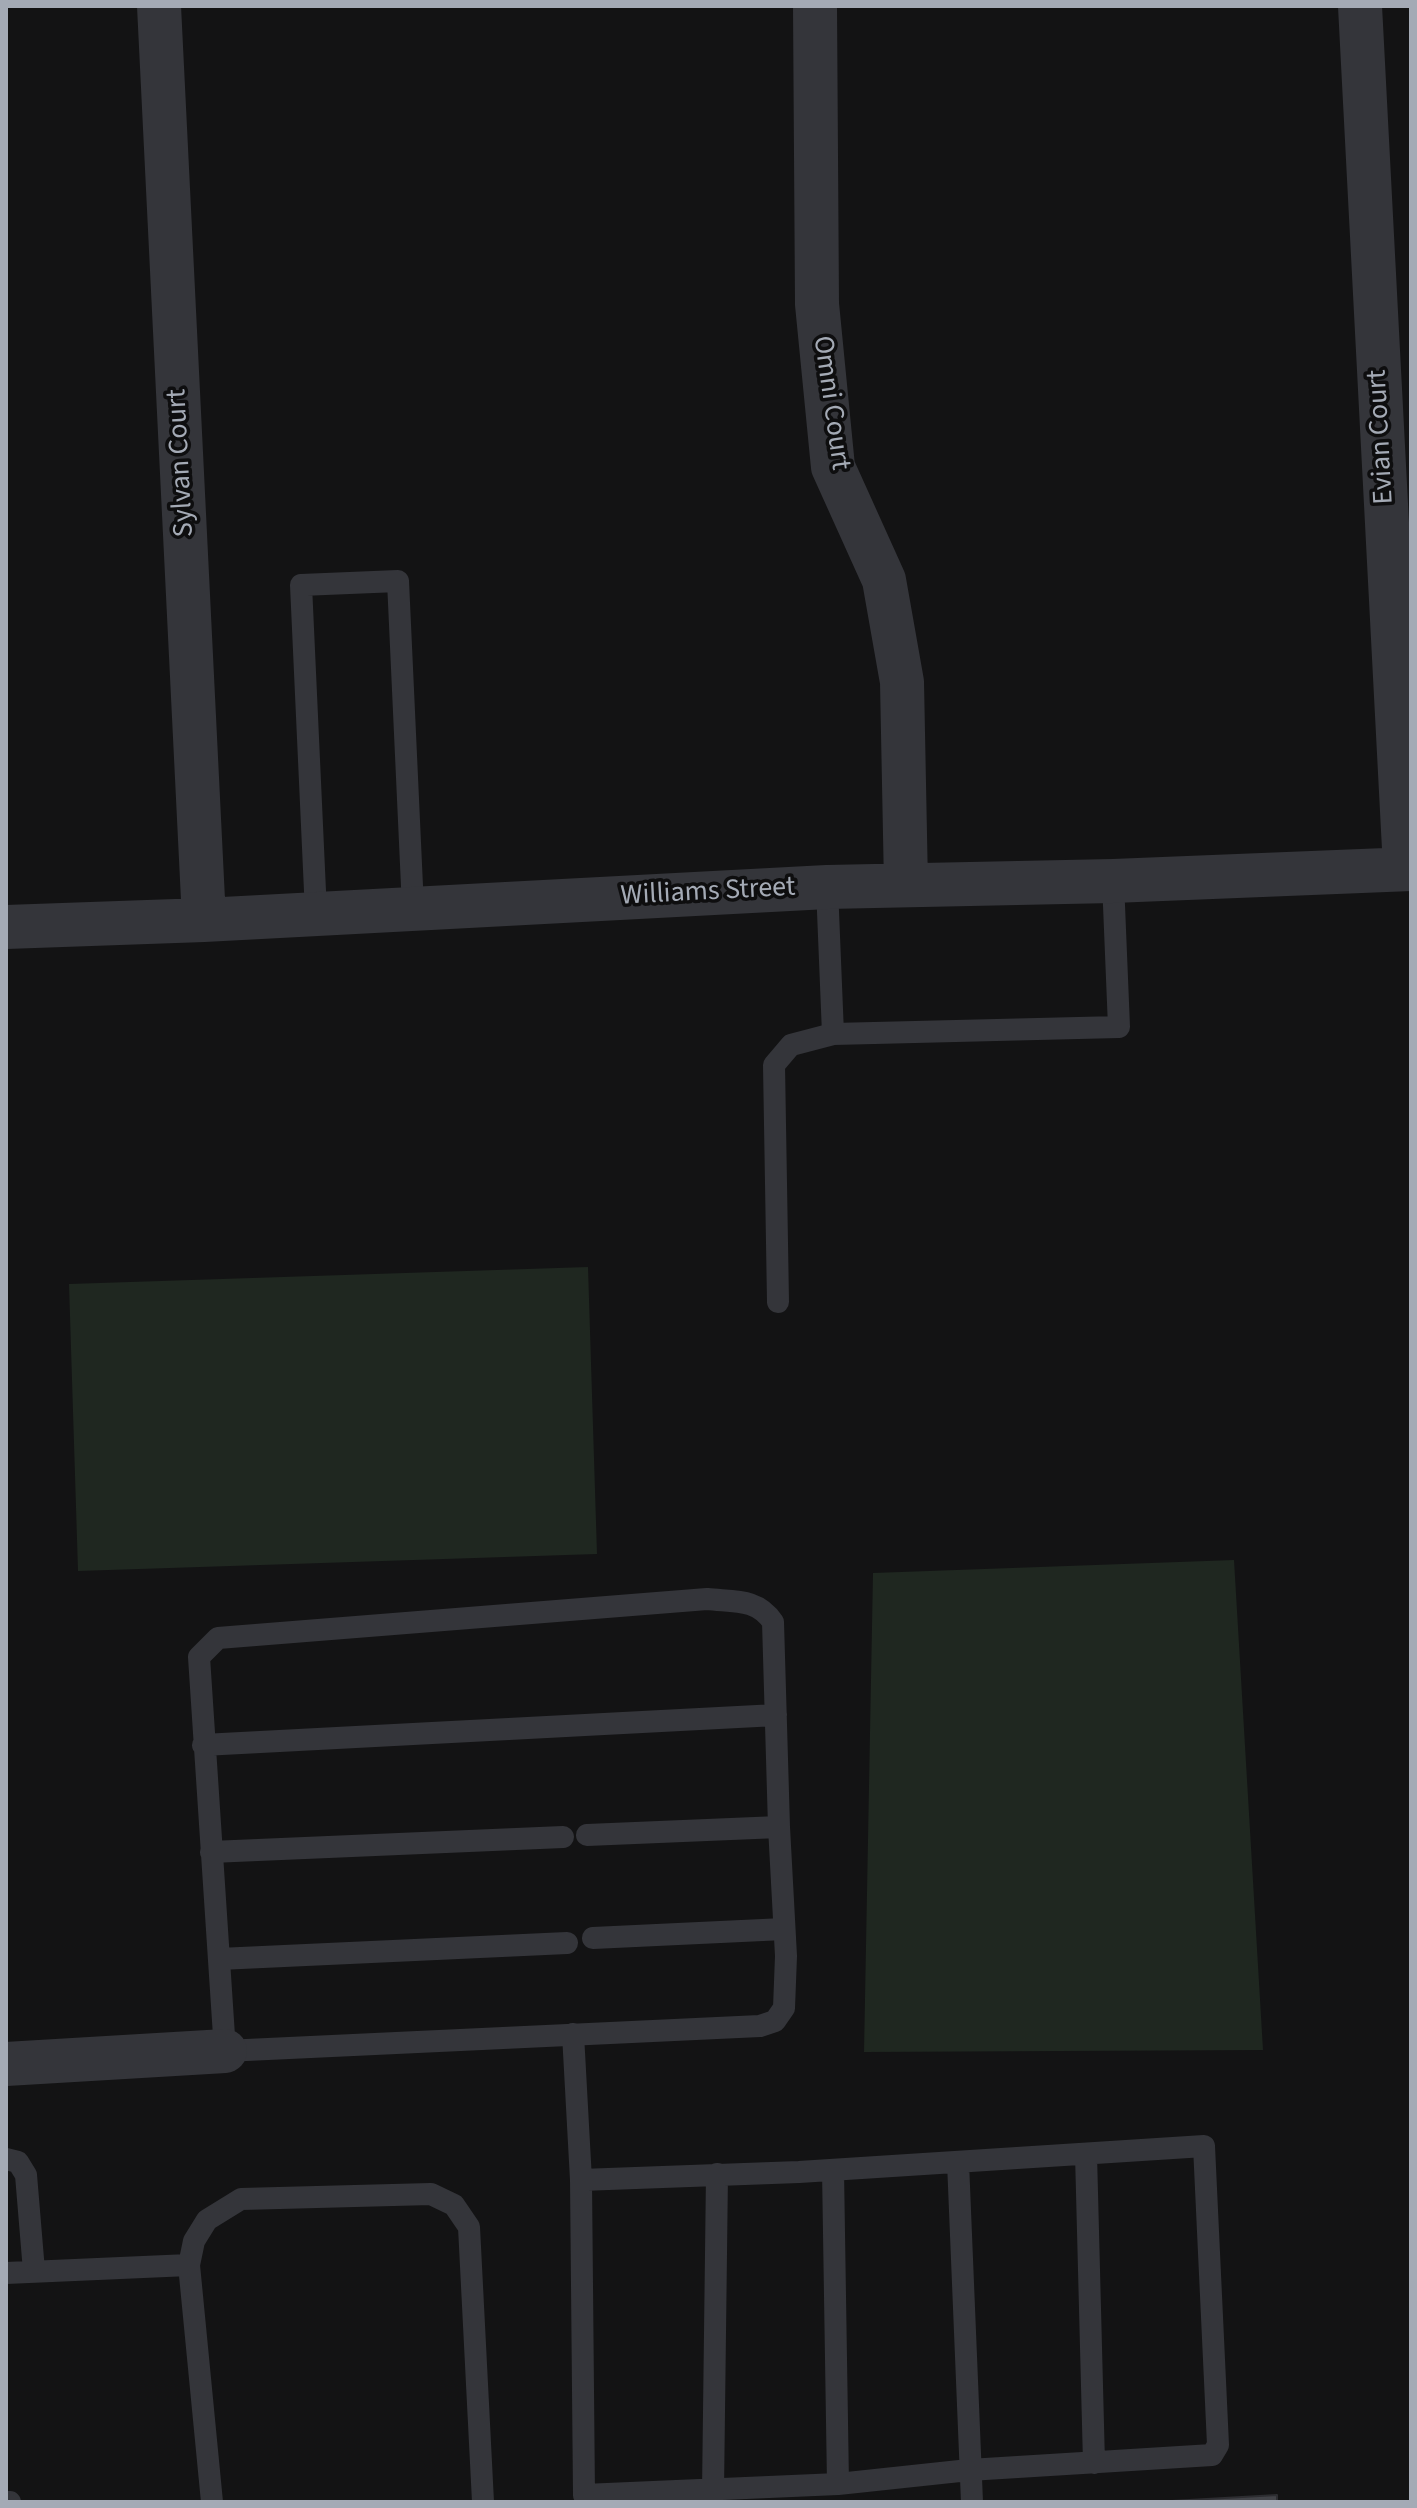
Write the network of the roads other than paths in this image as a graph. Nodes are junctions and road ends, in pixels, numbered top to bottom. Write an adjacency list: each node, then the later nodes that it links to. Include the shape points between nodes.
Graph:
1 (159, 6): 10 (street, Sylvan Court)
2 (815, 6): 6 (street, Omni Court, via 817,304 833,467 884,580 902,682)
3 (1360, 6): 4 (street, Evian Court)
4 (1408, 868): 5 (street, Williams Street)
5 (1113, 881): 6 (street, Williams Street); 12 (lane, via 1119,1027)
6 (906, 885): 7 (street, Williams Street)
7 (827, 887): 8 (street, Williams Street); 12 (lane)
8 (413, 908): 9 (street, Williams Street); 9 (lane, via 398,581 301,585)
9 (316, 913): 10 (street, Williams Street)
10 (204, 920): 11 (street, Williams Street)
11 (6, 927)
12 (833, 1034): 13 (lane, via 791,1045 774,1065)
13 (778, 1302)
14 (776, 1715): 15 (lane); 15 (lane, via 773,1622 764,1609 707,1599 218,1638 199,1657); 16 (lane)
15 (203, 1745): 19 (lane)
16 (779, 1827): 17 (lane); 20 (lane)
17 (587, 1835)
18 (563, 1837): 19 (lane)
19 (211, 1852): 23 (lane)
20 (784, 1929): 21 (lane); 24 (lane, via 784,2008 775,2021 760,2026)
21 (593, 1938)
22 (567, 1943): 23 (lane)
23 (219, 1959): 25 (lane)
24 (573, 2034): 25 (lane); 32 (lane)
25 (225, 2051): 26 (street)
26 (6, 2064)
27 (1086, 2154): 29 (lane); 36 (lane); 36 (lane, via 1204,2146 1218,2445 1212,2455)
28 (6, 2159): 34 (lane, via 18,2162 26,2175)
29 (958, 2162): 30 (lane); 37 (lane)
30 (833, 2170): 31 (lane); 38 (lane)
31 (717, 2174): 32 (lane); 39 (lane)
32 (581, 2180): 40 (lane)
33 (189, 2265): 34 (lane); 41 (lane); 42 (lane, via 194,2241 207,2220 241,2199 431,2194 454,2205 469,2227)
34 (34, 2271): 35 (lane)
35 (6, 2273)
36 (1094, 2463): 37 (lane)
37 (969, 2470): 38 (lane); 43 (lane)
38 (838, 2484): 39 (lane)
39 (713, 2491): 40 (lane)
40 (585, 2499)
41 (212, 2502)
42 (483, 2502)
43 (972, 2502)

